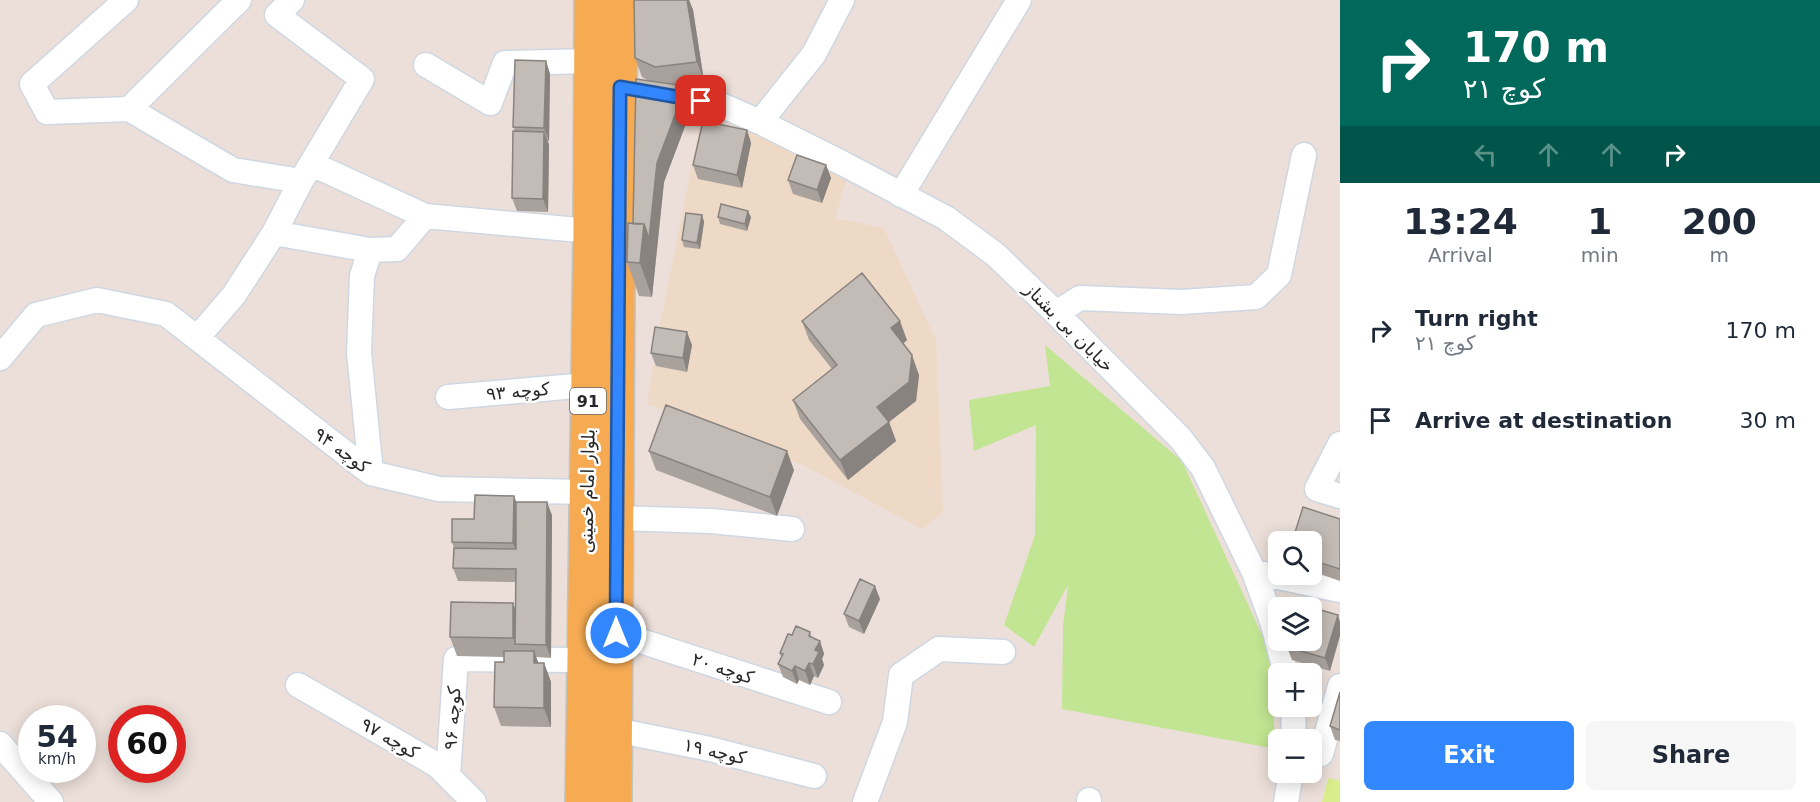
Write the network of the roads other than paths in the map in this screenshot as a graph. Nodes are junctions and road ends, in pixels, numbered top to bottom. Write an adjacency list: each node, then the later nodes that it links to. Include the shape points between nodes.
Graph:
1 (126, 0): 11 (street, via 32,84 47,112)
2 (239, 0): 11 (street)
3 (292, 0): 14 (street, via 277,15 362,79)
4 (591, 0): 8 (main road, بلوار امام خمینی / 91)
5 (622, 0): 10 (main road, بلوار امام خمینی / 91)
6 (842, 0): 12 (street, via 814,54)
7 (1019, 0): 15 (street)
8 (592, 61): 9 (street, via 505,63 490,103); 17 (main road, بلوار امام خمینی / 91)
9 (426, 65)
10 (620, 87): 12 (street, خیابان بی بشناز, via 721,105); 28 (main road, بلوار امام خمینی / 91)
11 (129, 109): 14 (street, via 234,170)
12 (760, 122): 15 (street, خیابان بی بشناز)
13 (1304, 155): 20 (street, via 1279,275 1256,297 1181,302 1080,298)
14 (306, 173): 16 (street); 18 (street)
15 (901, 195): 20 (street, خیابان بی بشناز, via 946,218 996,255)
16 (425, 216): 17 (street); 19 (street, via 397,249)
17 (591, 231): 23 (main road, بلوار امام خمینی / 91)
18 (273, 233): 19 (street); 21 (street, via 234,295)
19 (370, 250): 26 (street, via 362,276 358,352)
20 (1056, 313): 30 (street, خیابان بی بشناز, via 1181,440 1203,468)
21 (197, 339): 22 (street, کوچه ۹۴, via 165,314 97,300 36,315); 26 (street, کوچه ۹۴)
22 (0, 358)
23 (588, 385): 24 (street, کوچه ۹۳); 28 (main road, بلوار امام خمینی / 91)
24 (448, 397)
25 (1340, 444): 27 (street, via 1317,489)
26 (371, 473): 28 (street, کوچه ۹۴, via 439,489)
27 (1340, 496)
28 (607, 499): 29 (street, کوچه ۹۴, via 711,521); 32 (main road, بلوار امام خمینی / 91); 34 (main road, بلوار امام خمینی / 91)
29 (792, 529)
30 (1254, 572): 31 (street); 35 (street, خیابان بی بشناز)
31 (1340, 590)
32 (616, 633): 38 (street, کوچه ۲۰); 39 (main road, بلوار امام خمینی / 91)
33 (1002, 652): 49 (street, via 939,650 901,675 895,722)
34 (584, 660): 42 (street, کوچه ۹۶, via 456,659); 47 (main road, بلوار امام خمینی / 91)
35 (1283, 663)
36 (298, 685): 42 (street, کوچه ۹۷, via 436,765)
37 (1340, 686): 41 (street)
38 (829, 702)
39 (615, 730): 43 (street, کوچه ۱۹); 48 (main road, بلوار امام خمینی / 91)
40 (0, 744): 45 (street)
41 (1324, 756)
42 (448, 776): 46 (street, کوچه ۹۷)
43 (814, 776)
44 (1290, 783): 50 (street)
45 (51, 802)
46 (474, 802)
47 (582, 802)
48 (615, 802)
49 (864, 802)
50 (1286, 802)

